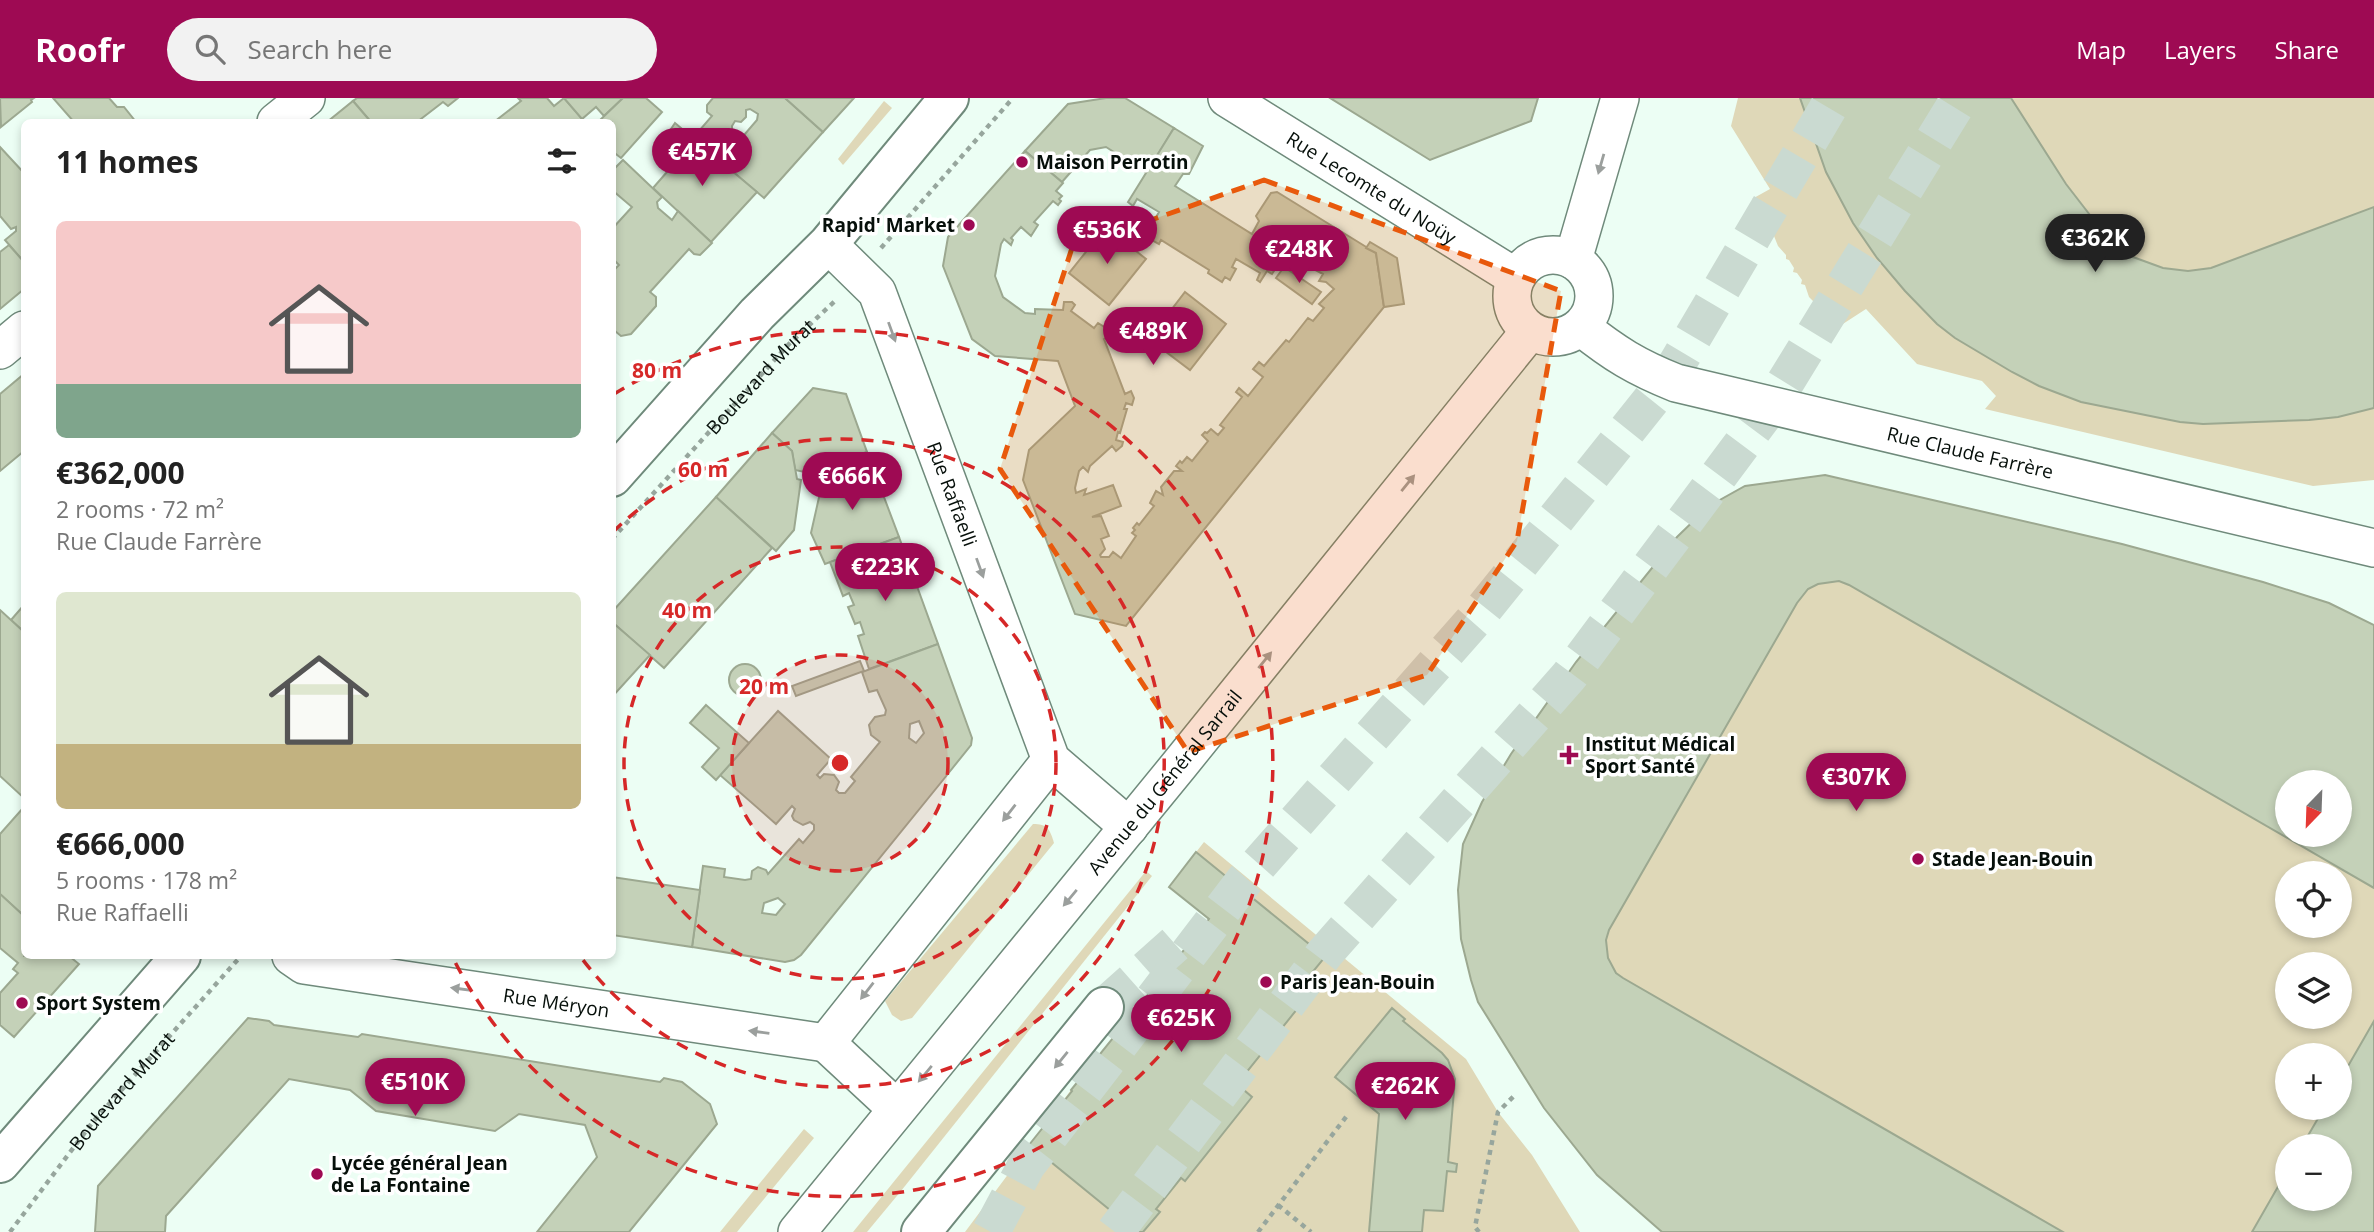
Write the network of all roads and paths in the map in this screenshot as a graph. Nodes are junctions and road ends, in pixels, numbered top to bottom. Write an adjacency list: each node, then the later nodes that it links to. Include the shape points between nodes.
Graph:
1 (306, 98): 6 (street)
2 (949, 98): 7 (main road)
3 (1013, 98): 8 (path)
4 (1227, 98): 10 (street, Rue Lecomte du Noüy)
5 (1620, 98): 9 (street, one-way to 9)
6 (280, 119)
7 (828, 244): 16 (main road, via 757,314); 19 (street, Rue Raffaelli, one-way to 19, via 877,292)
8 (878, 252)
9 (1573, 260): 10 (street, via 1546,255 1523,267); 12 (street, via 1583,267 1594,291 1594,304)
10 (1516, 277): 13 (street, via 1511,289 1514,313)
11 (828, 309): 17 (path, Boulevard Murat, via 789,344)
12 (1581, 327): 13 (street, via 1550,338); 18 (street, Rue Claude Farrère, via 1641,369 1676,383)
13 (1530, 331): 20 (street, Avenue du Général Sarrail, one-way to 13)
14 (21, 333): 15 (street)
15 (0, 351)
16 (616, 473)
17 (616, 535)
18 (2374, 548)
19 (1051, 760): 20 (street); 25 (street, one-way to 25)
20 (1129, 827): 27 (street, Avenue du Général Sarrail, one-way to 27)
21 (178, 959): 29 (main road)
22 (238, 959): 31 (path, Boulevard Murat, via 92,1123)
23 (295, 959): 25 (street, Rue Méryon, one-way to 23, via 304,965)
24 (1104, 1007): 33 (main road, one-way to 33)
25 (826, 1043): 27 (street)
26 (1514, 1096): 36 (path, via 1498,1112 1475,1227)
27 (897, 1109): 32 (street, Avenue du Général Sarrail)
28 (1349, 1113): 30 (path)
29 (0, 1163)
30 (1278, 1205): 34 (path); 35 (path)
31 (10, 1232)
32 (797, 1232)
33 (921, 1232)
34 (1258, 1232)
35 (1311, 1232)
36 (1479, 1232)

